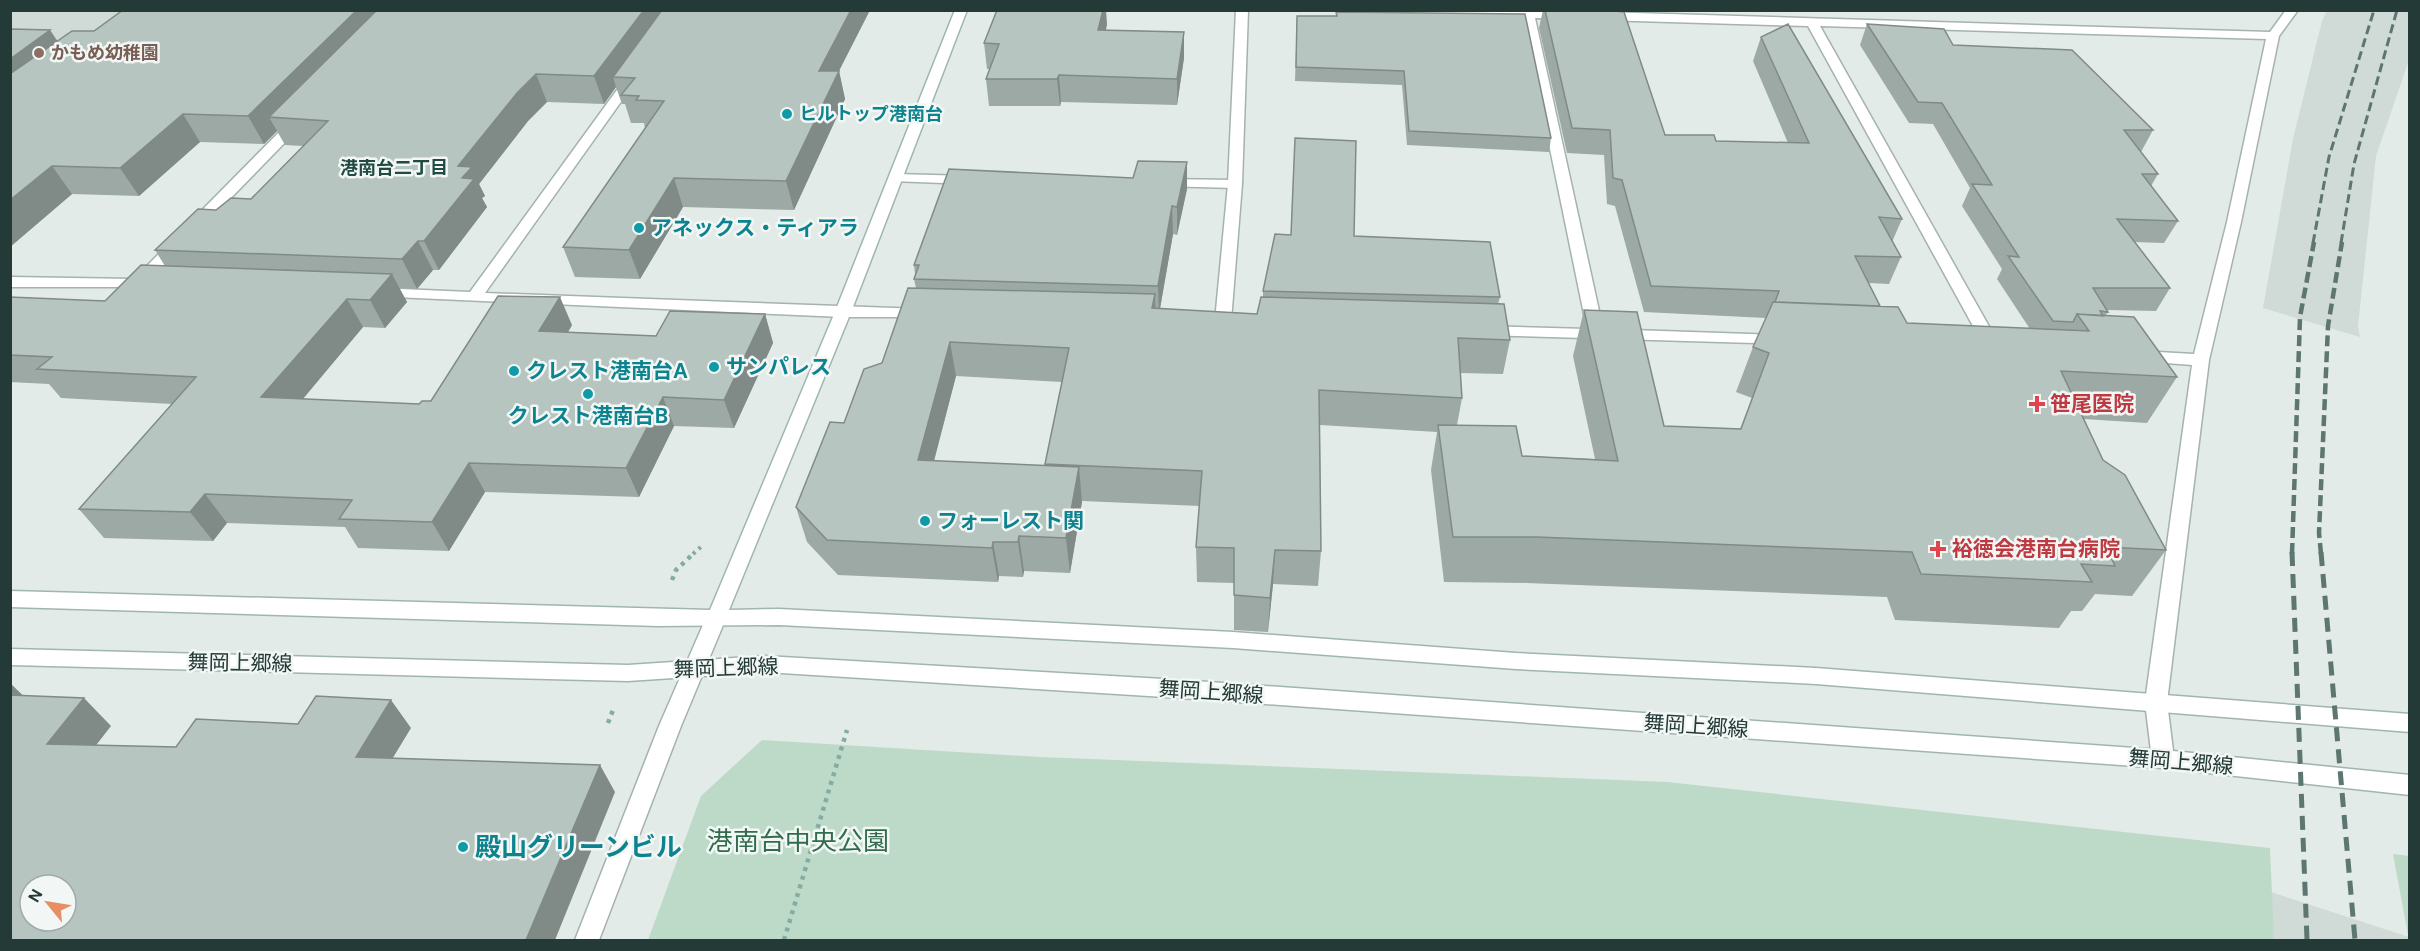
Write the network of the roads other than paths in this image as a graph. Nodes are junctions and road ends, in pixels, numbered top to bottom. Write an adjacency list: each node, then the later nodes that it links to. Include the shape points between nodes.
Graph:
1 (961, 10): 10 (street)
2 (1242, 10): 13 (street)
3 (1401, 10): 5 (street)
4 (2292, 10): 7 (street)
5 (1528, 14): 6 (street); 23 (street)
6 (1811, 21): 7 (street); 25 (street, via 1998,347)
7 (2273, 36): 27 (street)
8 (640, 68): 18 (street)
9 (312, 107): 15 (street)
10 (896, 178): 11 (street); 19 (street)
11 (988, 180)
12 (1153, 183): 13 (street)
13 (1235, 184): 21 (street)
14 (10, 282): 15 (street)
15 (138, 284): 16 (street)
16 (161, 285)
17 (359, 292): 18 (street)
18 (475, 296): 19 (street)
19 (843, 312): 20 (street); 29 (street)
20 (941, 314)
21 (1223, 322)
22 (1468, 330): 23 (street)
23 (1596, 334): 24 (street)
24 (1794, 340)
25 (1969, 346)
26 (2120, 354): 27 (street)
27 (2201, 360): 32 (street)
28 (10, 599): 29 (street)
29 (716, 618): 31 (street); 32 (street, via 779,617 1233,640 1516,661 1816,676)
30 (10, 657): 31 (street, 舞岡上郷線, via 628,673)
31 (695, 668): 34 (street, 舞岡上郷線, via 765,664 1157,688); 36 (street)
32 (2156, 702): 33 (street); 34 (street)
33 (2409, 723)
34 (2163, 759): 35 (street, 舞岡上郷線)
35 (2409, 785)
36 (587, 940)

